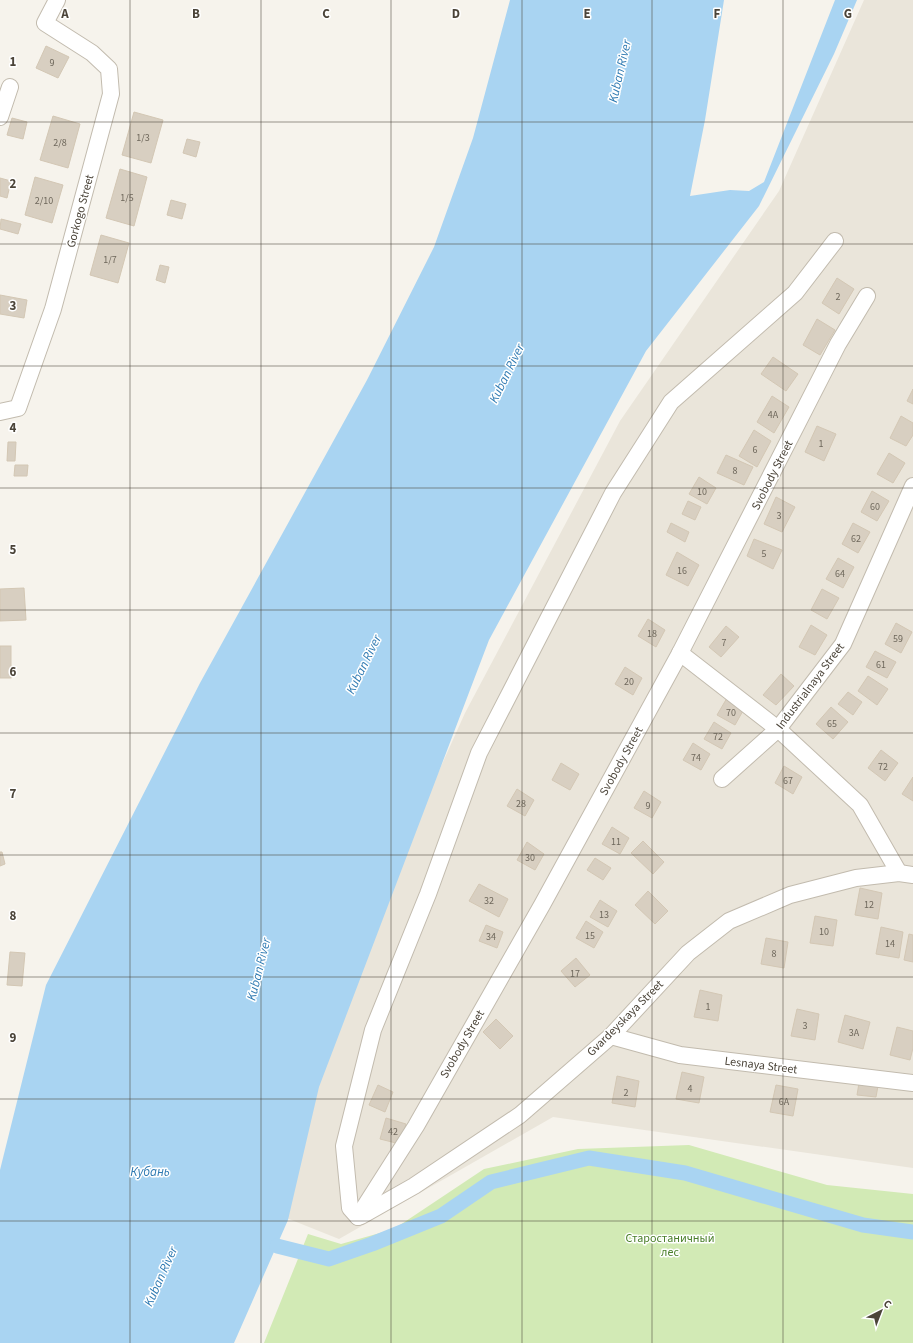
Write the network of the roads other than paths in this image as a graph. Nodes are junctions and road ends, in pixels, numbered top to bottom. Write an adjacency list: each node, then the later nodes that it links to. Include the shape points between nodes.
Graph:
1 (57, 0): 6 (street, Gorkogo Street, via 45,23 92,53 109,69 111,94 53,309 18,408)
2 (10, 87): 3 (street)
3 (0, 117)
4 (835, 241): 14 (street, via 795,293 671,402 613,493 479,753 428,894 373,1030 344,1146 350,1208)
5 (867, 296): 8 (street, Svobody Street, via 838,344)
6 (0, 412)
7 (913, 486): 9 (street, Industrialnaya Street, via 843,644)
8 (680, 653): 9 (street); 14 (street, Svobody Street, via 538,912 416,1126)
9 (778, 729): 10 (street, Industrialnaya Street); 11 (street, via 860,805)
10 (722, 780)
11 (906, 874): 12 (street, Gvardeyskaya Street, via 856,878 790,895 729,921 688,953)
12 (611, 1036): 13 (street, Lesnaya Street, via 680,1055); 14 (street, Gvardeyskaya Street, via 520,1115 414,1186)
13 (913, 1083)
14 (358, 1217)

